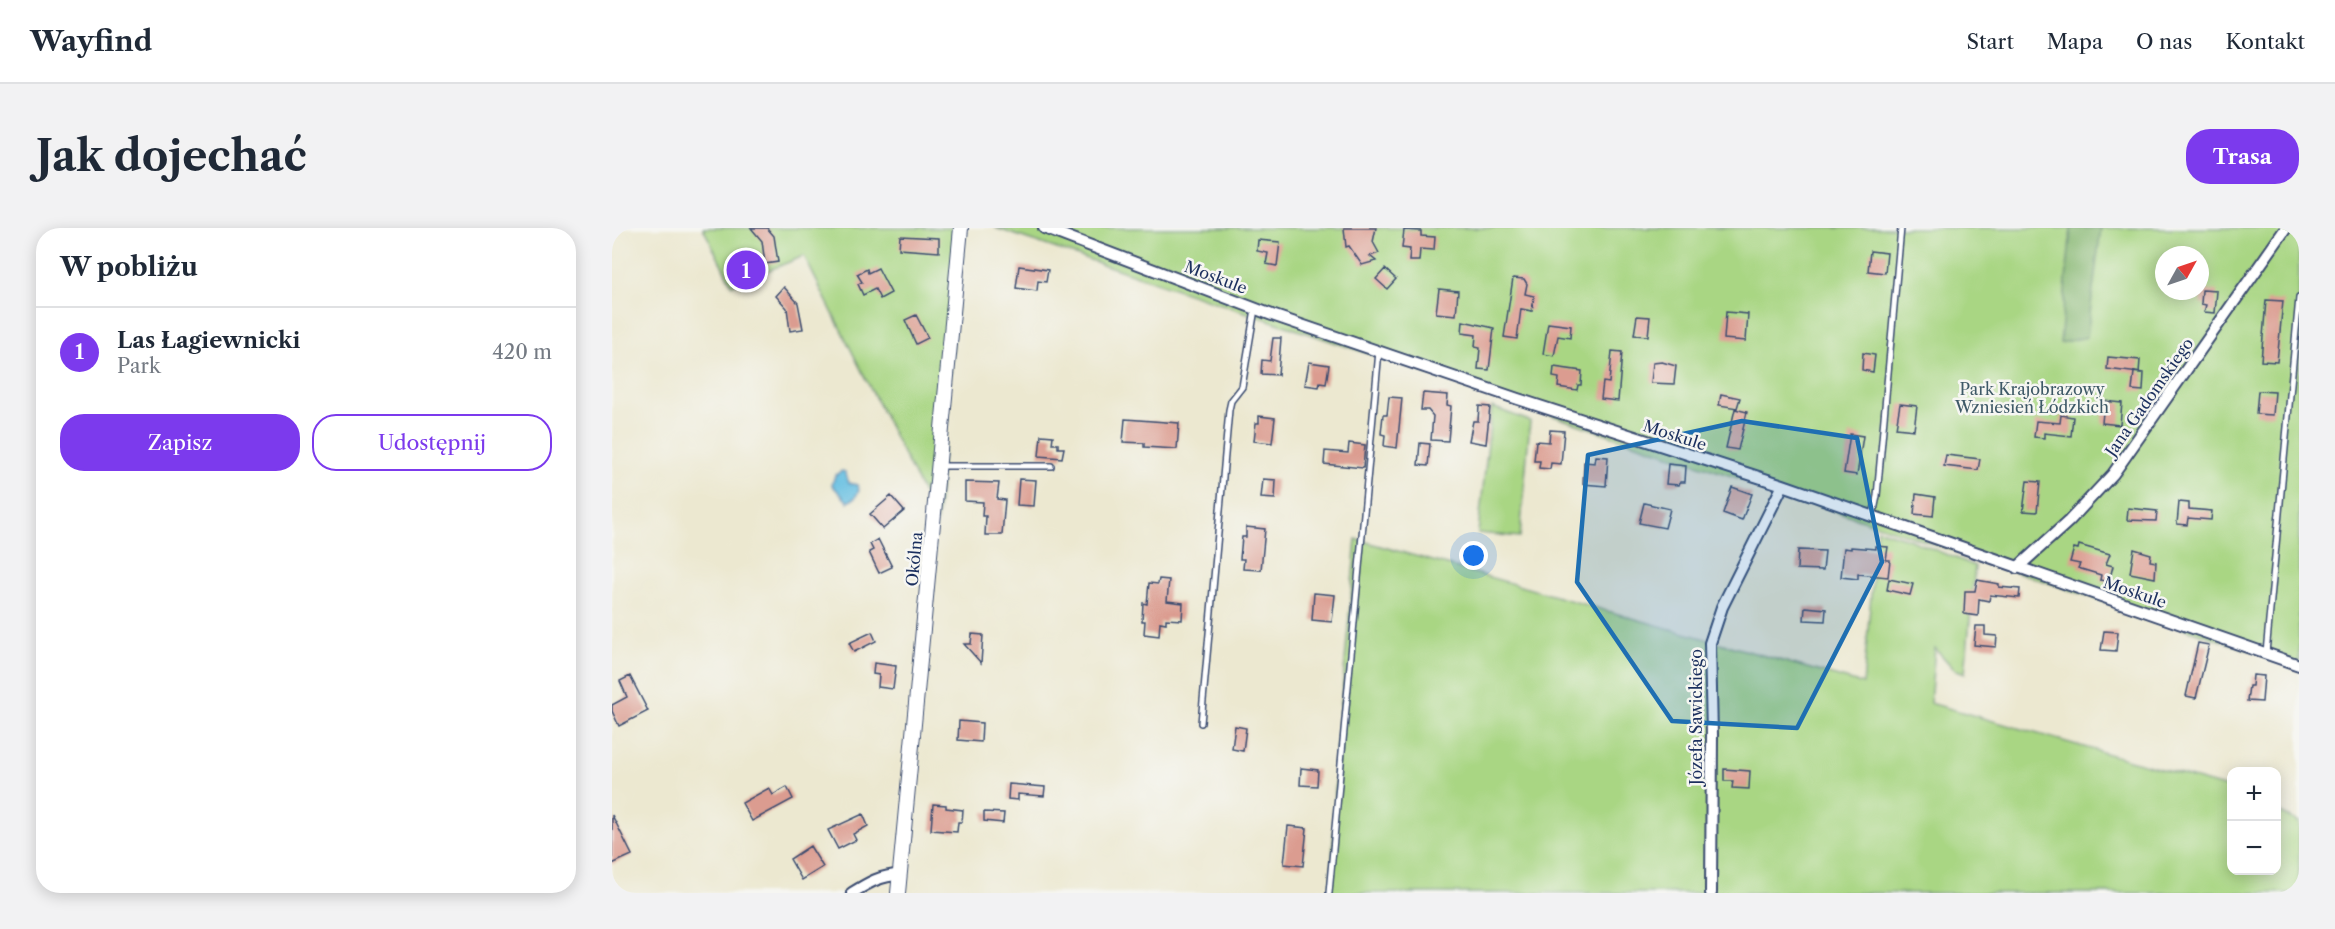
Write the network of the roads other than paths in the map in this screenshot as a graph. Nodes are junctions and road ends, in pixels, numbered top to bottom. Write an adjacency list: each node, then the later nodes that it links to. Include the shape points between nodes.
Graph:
1 (961, 228): 8 (street, Okólna)
2 (1044, 228): 6 (street, Moskule)
3 (1901, 228): 11 (lane)
4 (2286, 228): 12 (street, Jana Gadomskiego, via 2113,474)
5 (2299, 298): 13 (lane)
6 (1255, 308): 7 (street, Moskule); 15 (lane, via 1242,387 1231,400 1229,410)
7 (1379, 350): 10 (street, Moskule); 19 (lane)
8 (939, 466): 9 (lane); 16 (street, Okólna)
9 (1051, 466)
10 (1783, 485): 11 (street, Moskule); 20 (street, Józefa Sawickiego, via 1722,607 1710,643)
11 (1872, 517): 12 (street, Moskule)
12 (2017, 568): 13 (street, Moskule)
13 (2266, 653): 14 (street, Moskule)
14 (2299, 665)
15 (1201, 723)
16 (900, 875): 17 (street, via 878,878); 18 (street, Okólna)
17 (852, 893)
18 (898, 893)
19 (1329, 893)
20 (1712, 893)

